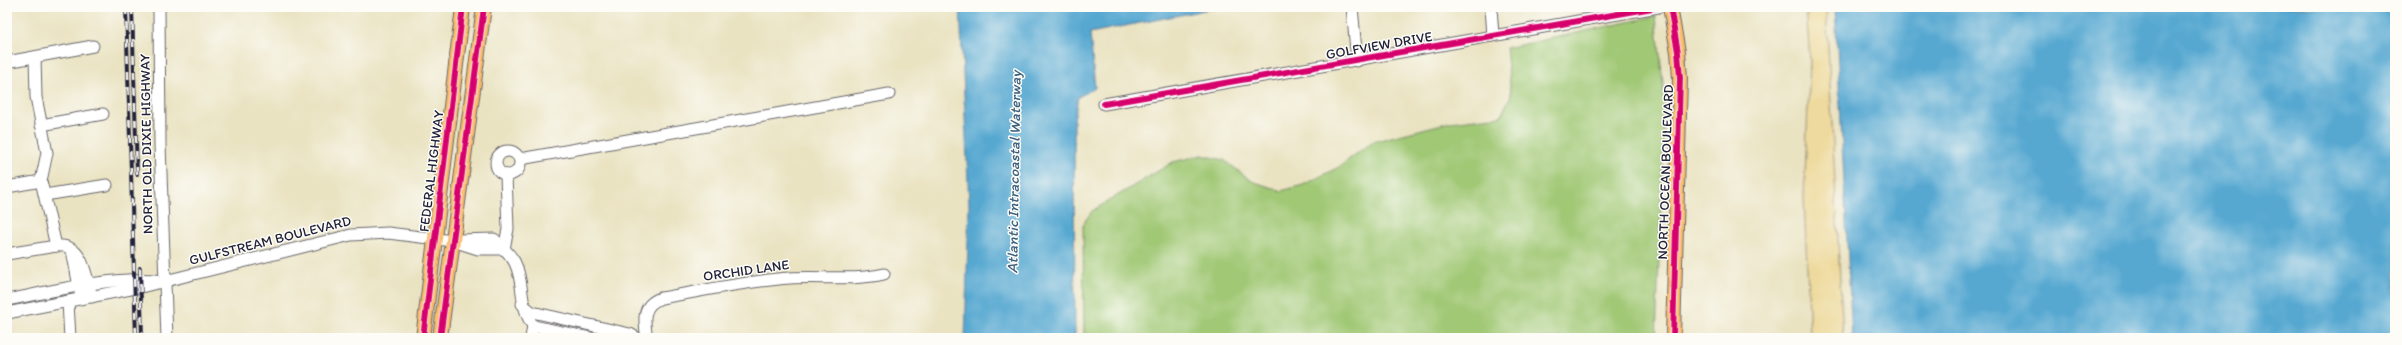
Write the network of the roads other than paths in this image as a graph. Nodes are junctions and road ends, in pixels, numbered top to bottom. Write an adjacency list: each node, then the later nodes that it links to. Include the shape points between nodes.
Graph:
1 (159, 7): 29 (street, NORTH OLD DIXIE HIGHWAY, via 160,145)
2 (463, 7): 23 (main road, FEDERAL HIGHWAY)
3 (484, 7): 24 (main road)
4 (1352, 7): 11 (street)
5 (1491, 7): 8 (street)
6 (1658, 7): 8 (street, GOLFVIEW DRIVE)
7 (1670, 7): 45 (main road, NORTH OCEAN BOULEVARD, via 1680,78)
8 (1493, 36): 11 (street, GOLFVIEW DRIVE)
9 (93, 46): 10 (street)
10 (35, 57): 12 (street); 16 (street, via 36,97)
11 (1357, 61): 14 (street, GOLFVIEW DRIVE)
12 (7, 62)
13 (889, 94): 17 (street)
14 (1104, 104)
15 (103, 114): 16 (street)
16 (41, 125): 19 (street, via 47,153)
17 (520, 159): 18 (street, via 518,170); 18 (street, via 508,150 498,156 496,168)
18 (506, 175): 26 (street, via 508,228)
19 (41, 181): 21 (street); 22 (street)
20 (107, 184): 22 (street)
21 (7, 187)
22 (44, 195): 25 (street)
23 (436, 238): 24 (street, GULFSTREAM BOULEVARD); 29 (street, GULFSTREAM BOULEVARD, via 388,234 351,235); 39 (main road, FEDERAL HIGHWAY)
24 (453, 241): 26 (street, GULFSTREAM BOULEVARD, via 494,239); 40 (main road)
25 (56, 246): 27 (street); 30 (street, via 62,245 82,258)
26 (504, 249): 34 (street, via 516,265)
27 (7, 254)
28 (884, 274): 44 (street, ORCHID LANE, via 866,278 790,278 761,281 661,298 654,301 646,310 644,323)
29 (166, 281): 30 (street, via 140,279); 31 (street, GULFSTREAM BOULEVARD); 38 (street, NORTH OLD DIXIE HIGHWAY)
30 (84, 286): 31 (street); 32 (street)
31 (87, 298): 33 (street, GULFSTREAM BOULEVARD)
32 (7, 300)
33 (68, 302): 35 (street, GULFSTREAM BOULEVARD); 37 (street)
34 (522, 304): 36 (street); 43 (street, via 532,312 630,334)
35 (7, 313)
36 (533, 326): 41 (street); 42 (street)
37 (70, 338)
38 (167, 338)
39 (423, 338)
40 (440, 338)
41 (530, 338)
42 (590, 338)
43 (637, 338)
44 (647, 338)
45 (1673, 338)

